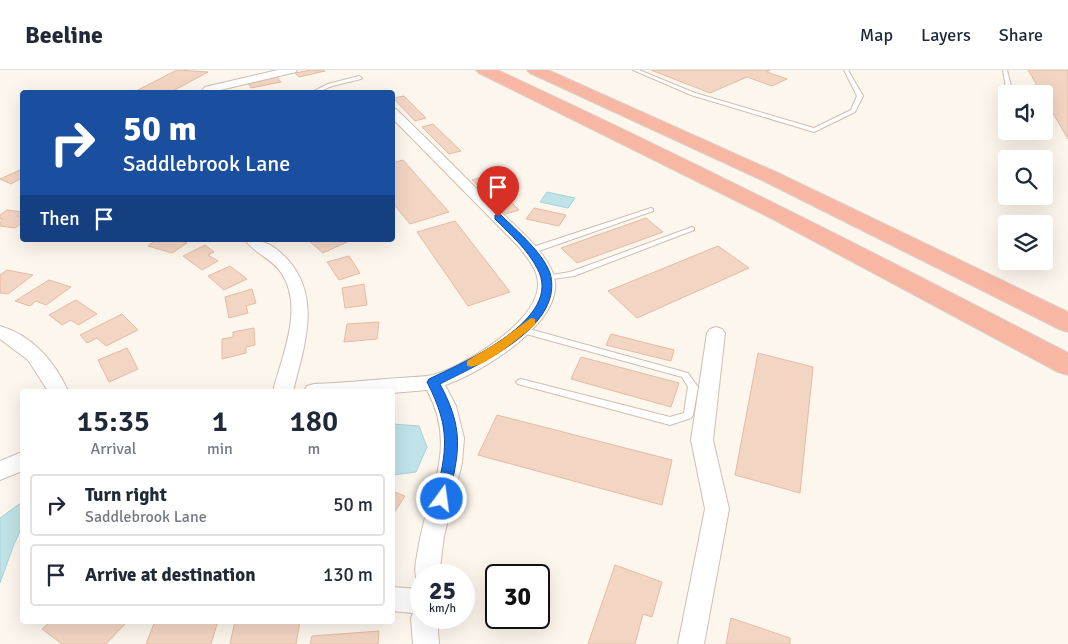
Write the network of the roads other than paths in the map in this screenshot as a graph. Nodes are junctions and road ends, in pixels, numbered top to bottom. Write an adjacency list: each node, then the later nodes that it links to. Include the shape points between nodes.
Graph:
1 (292, 70): 9 (street)
2 (484, 70): 21 (highway, via 741,193)
3 (534, 70): 17 (highway, via 771,177)
4 (635, 70): 5 (lane, via 694,94 814,130 852,111 860,96)
5 (846, 70)
6 (1005, 70): 8 (lane)
7 (359, 78): 10 (lane)
8 (1008, 85)
9 (208, 90)
10 (320, 90)
11 (395, 115): 15 (street)
12 (651, 210): 15 (lane)
13 (692, 229): 16 (lane, via 571,274)
14 (257, 242): 25 (street, via 290,270 298,286 302,306)
15 (530, 251): 16 (street)
16 (546, 278): 18 (street, via 545,299 540,310)
17 (1068, 323)
18 (522, 330): 22 (street, via 482,358); 23 (lane, via 685,375 693,387 688,416 670,420)
19 (0, 332): 24 (street, via 33,352 49,372)
20 (716, 333): 34 (street, via 702,440 717,509)
21 (1068, 365)
22 (433, 382): 26 (street); 29 (street, via 446,406 453,438 451,463)
23 (521, 382)
24 (57, 389)
25 (284, 389)
26 (340, 389)
27 (20, 462): 28 (street)
28 (0, 471)
29 (428, 564)
30 (395, 599): 31 (street)
31 (410, 600)
32 (425, 629): 33 (street)
33 (426, 644)
34 (692, 644)

